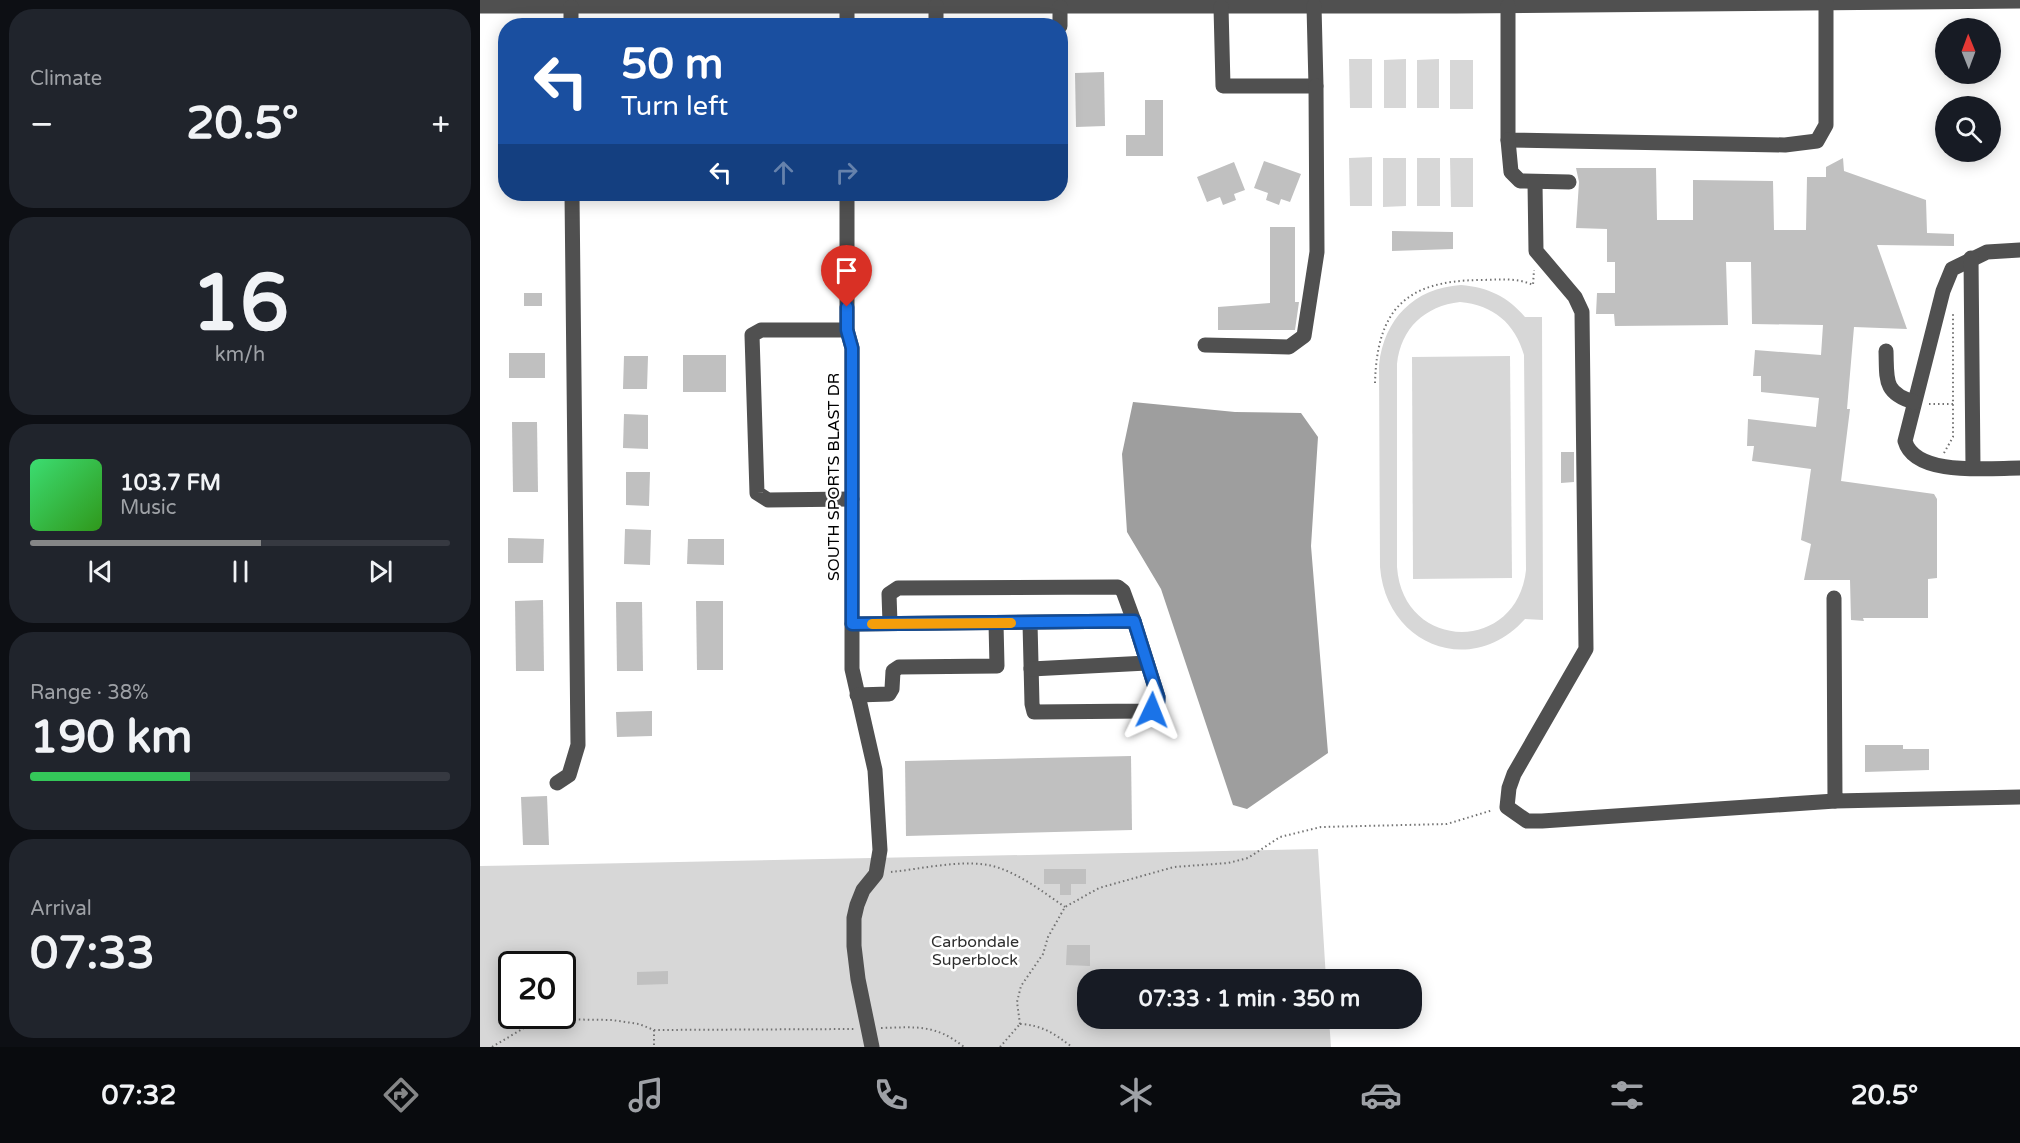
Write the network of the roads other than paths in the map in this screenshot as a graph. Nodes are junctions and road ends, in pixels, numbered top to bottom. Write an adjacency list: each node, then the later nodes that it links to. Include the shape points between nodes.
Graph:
1 (2020, 1): 2 (street)
2 (1826, 2): 8 (street); 16 (street, via 1826,125 1817,141 1785,145)
3 (681, 3): 4 (street); 9 (street)
4 (847, 3): 6 (street)
5 (480, 6): 9 (street)
6 (936, 6): 10 (street); 13 (street)
7 (1314, 6): 8 (street); 11 (street); 15 (street)
8 (1508, 6): 16 (street)
9 (571, 7): 12 (street)
10 (1060, 7): 11 (street); 14 (street)
11 (1221, 7): 15 (street, via 1223,87)
12 (571, 18)
13 (936, 18)
14 (1060, 18)
15 (1316, 86): 24 (street, via 1317,252 1304,336 1289,347)
16 (1508, 140): 18 (street, via 1511,172 1520,181)
17 (1569, 182): 18 (street)
18 (1535, 183): 41 (street, via 1536,251 1575,297 1582,312 1586,650 1514,774 1506,807 1527,821)
19 (572, 201): 39 (street, via 578,745 569,775)
20 (847, 201): 23 (street, SOUTH SPORTS BLAST DR)
21 (2020, 250): 22 (street, via 1987,252)
22 (1971, 258): 26 (street, via 1952,269 1942,291); 27 (street)
23 (847, 330): 29 (street, SOUTH SPORTS BLAST DR, via 852,348); 29 (street, via 760,330 752,335 752,346 757,493 768,500)
24 (1205, 345)
25 (1886, 351): 26 (street, via 1887,382 1896,395)
26 (1918, 403): 27 (street, via 1905,437 1910,452 1937,466)
27 (1973, 468): 28 (street)
28 (2020, 468)
29 (852, 499): 35 (street, SOUTH SPORTS BLAST DR)
30 (1834, 598): 41 (street)
31 (1134, 621): 32 (street, via 1118,587 898,588 889,594); 34 (street); 36 (street)
32 (890, 623): 33 (street); 35 (street)
33 (996, 623): 34 (street); 38 (street, via 997,666 899,667 893,670 889,694)
34 (1030, 623): 37 (street)
35 (852, 624): 38 (street, SOUTH SPORTS BLAST DR, via 852,669)
36 (1147, 663): 37 (street); 37 (street, via 1158,702 1152,710 1145,711 1038,714 1032,709)
37 (1031, 669)
38 (857, 695): 42 (street, SOUTH SPORTS BLAST DR, via 872,759 880,850 876,874 863,890 854,918 858,979)
39 (557, 783)
40 (2020, 797): 41 (street)
41 (1835, 801)
42 (872, 1047)

